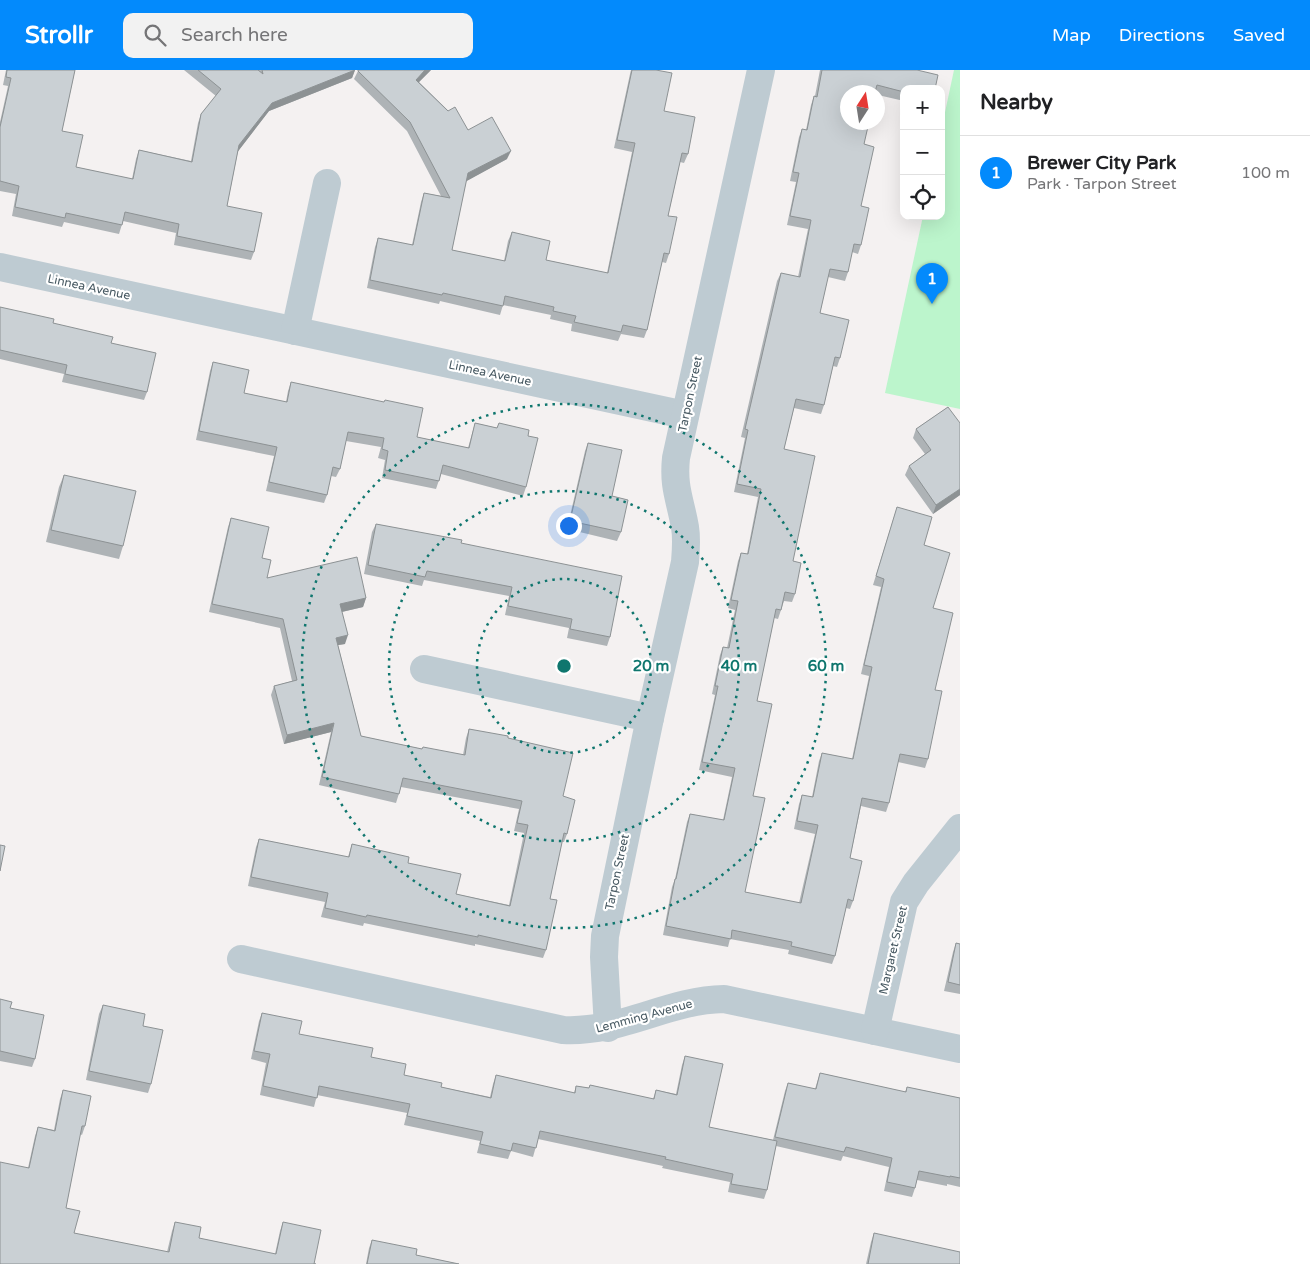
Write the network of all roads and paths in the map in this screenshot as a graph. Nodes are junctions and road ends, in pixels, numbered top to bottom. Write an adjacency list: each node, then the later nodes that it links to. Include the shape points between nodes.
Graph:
1 (761, 70): 5 (street, Tarpon Street)
2 (327, 183): 4 (street)
3 (0, 267): 4 (street, Linnea Avenue)
4 (295, 331): 5 (street, Linnea Avenue)
5 (684, 415): 7 (street, Tarpon Street, via 674,473 685,526 685,562)
6 (424, 669): 7 (street)
7 (650, 718): 10 (street, Tarpon Street, via 604,936)
8 (960, 828): 11 (street, Margaret Street, via 904,902)
9 (241, 960): 10 (street, Lemming Avenue, via 563,1030)
10 (608, 1028): 11 (street, Lemming Avenue, via 690,1003 724,999)
11 (875, 1030): 12 (street, Lemming Avenue)
12 (960, 1049)

